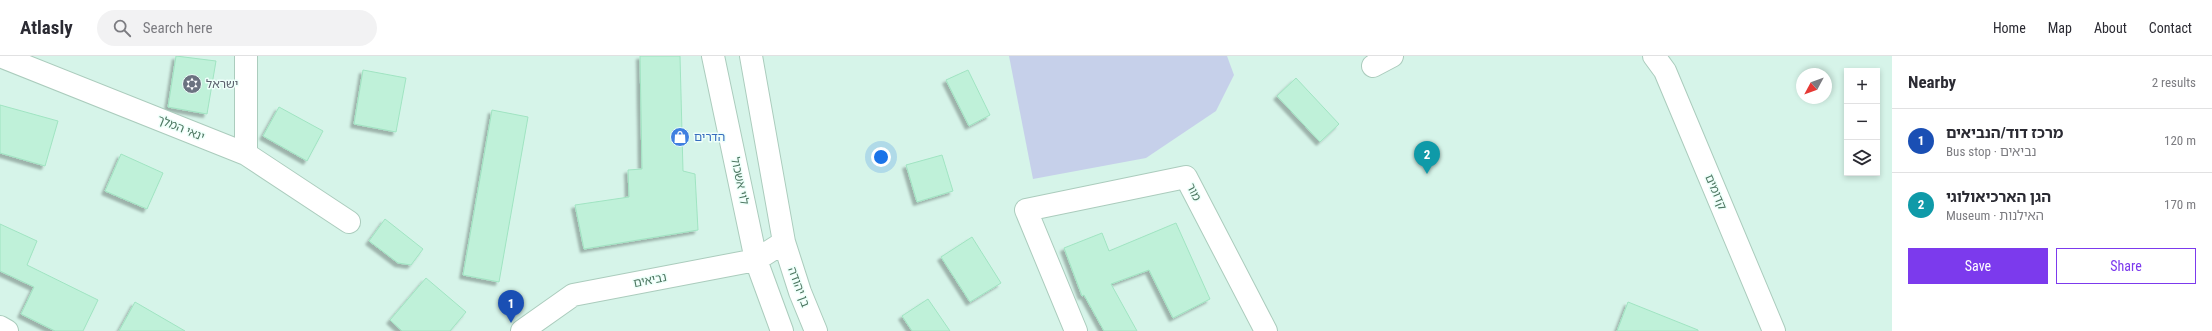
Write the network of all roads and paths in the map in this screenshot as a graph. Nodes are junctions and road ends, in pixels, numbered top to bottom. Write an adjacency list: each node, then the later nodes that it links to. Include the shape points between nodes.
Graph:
1 (0, 56): 8 (street, ינאי המלך)
2 (246, 56): 8 (street)
3 (713, 56): 11 (street, לוי אשכול)
4 (751, 56): 10 (street)
5 (1392, 56): 7 (street)
6 (1654, 56): 19 (street, קדומים, via 1665,71)
7 (1373, 66)
8 (246, 154): 9 (street, ינאי המלך)
9 (349, 222)
10 (784, 242): 11 (street, נביאים); 16 (street, בן יהודה)
11 (756, 260): 14 (street, נביאים, via 573,295); 15 (street)
12 (0, 327): 13 (street)
13 (8, 331)
14 (522, 331)
15 (782, 331)
16 (816, 331)
17 (1076, 331): 18 (street, מור, via 1026,210 1186,177)
18 (1266, 331)
19 (1774, 331)

